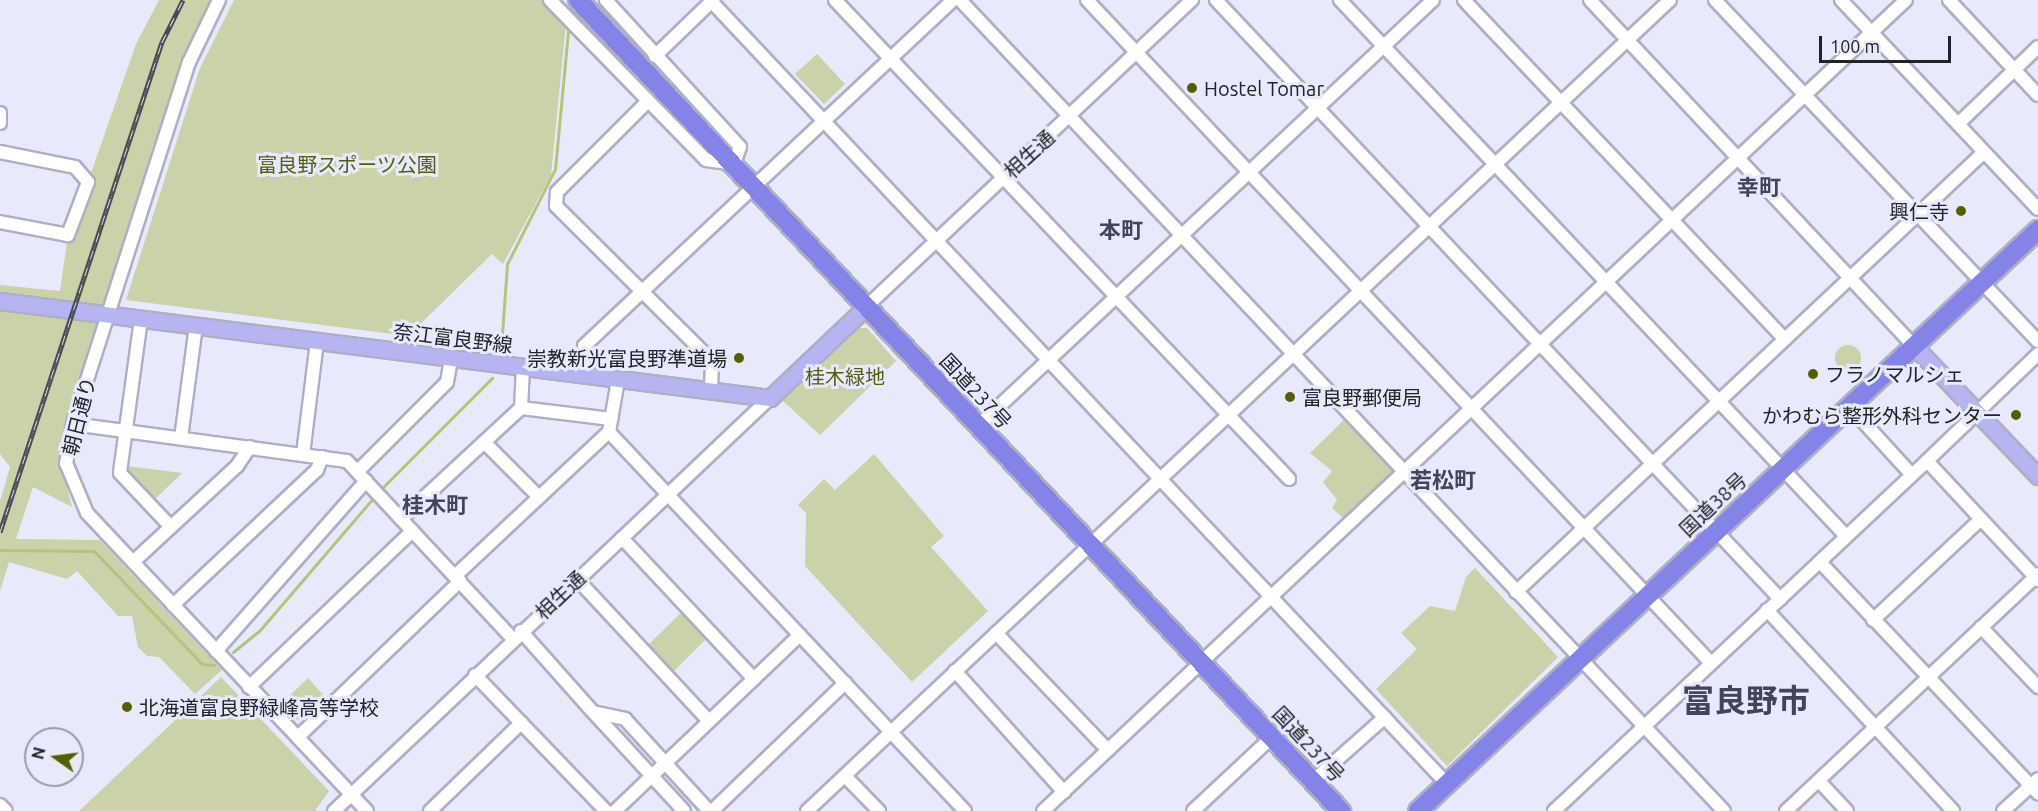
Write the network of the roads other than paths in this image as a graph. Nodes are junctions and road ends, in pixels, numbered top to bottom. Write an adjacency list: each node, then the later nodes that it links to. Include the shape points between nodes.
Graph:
1 (219, 0): 63 (street, 朝日通り, via 189,62)
2 (550, 0): 31 (street)
3 (578, 0): 42 (highway, 国道237号)
4 (606, 0): 26 (street)
5 (711, 0): 26 (street); 36 (street)
6 (835, 0): 27 (street)
7 (953, 0): 27 (street)
8 (960, 0): 35 (street)
9 (1087, 0): 25 (street)
10 (1192, 0): 25 (street, 相生通)
11 (1216, 0): 33 (street)
12 (1340, 0): 23 (street)
13 (1433, 0): 23 (street)
14 (1464, 0): 32 (street)
15 (1590, 0): 22 (street)
16 (1670, 0): 22 (street)
17 (1715, 0): 30 (street)
18 (1840, 0): 21 (street)
19 (1906, 0): 21 (street)
20 (1949, 0): 28 (street)
21 (1871, 33): 30 (street); 38 (street)
22 (1628, 40): 32 (street); 41 (street)
23 (1384, 46): 33 (street); 43 (street)
24 (2038, 47): 28 (street)
25 (1137, 52): 35 (street, 相生通); 44 (street)
26 (655, 56): 42 (street, via 740,147)
27 (890, 59): 36 (street); 45 (street)
28 (2015, 70): 29 (street); 38 (street)
29 (2038, 94)
30 (1806, 96): 41 (street); 48 (street)
31 (648, 101): 42 (street, via 706,160); 59 (street, via 557,192 556,206)
32 (1560, 102): 43 (street); 49 (street)
33 (1317, 108): 44 (street); 51 (street)
34 (0, 113): 37 (street)
35 (1070, 116): 45 (street, 相生通); 53 (street)
36 (824, 121): 46 (street); 54 (street)
37 (0, 123)
38 (1958, 124): 40 (street)
39 (0, 152): 50 (street, via 75,167 88,182 68,235)
40 (1984, 152): 47 (street); 48 (street)
41 (1739, 158): 49 (street); 55 (street)
42 (734, 164): 46 (highway, 国道237号)
43 (1496, 164): 51 (street); 56 (street)
44 (1250, 172): 53 (street); 58 (street)
45 (1003, 177): 54 (street, 相生通); 60 (street)
46 (756, 186): 59 (street); 62 (highway, 国道237号)
47 (2038, 209)
48 (1917, 214): 55 (street); 57 (street)
49 (1674, 221): 56 (street); 66 (street)
50 (0, 222)
51 (1428, 226): 58 (street); 69 (street)
52 (2038, 230): 57 (highway, 国道38号)
53 (1183, 235): 60 (street); 72 (street)
54 (937, 240): 62 (street, 相生通); 74 (street)
55 (1850, 277): 66 (street); 70 (street)
56 (1607, 281): 69 (street); 80 (street)
57 (1983, 281): 68 (street); 70 (highway, 国道38号)
58 (1362, 291): 72 (street); 83 (street)
59 (642, 293): 76 (street, via 584,346); 78 (street, via 712,361)
60 (1115, 298): 74 (street); 85 (street)
61 (0, 301): 63 (main road, 奈江富良野線)
62 (866, 307): 79 (main road); 88 (highway, 国道237号)
63 (108, 314): 64 (main road, 奈江富良野線); 87 (street, 朝日通り)
64 (141, 319): 65 (main road, 奈江富良野線); 89 (street)
65 (196, 326): 67 (main road, 奈江富良野線); 91 (street)
66 (1785, 339): 80 (street)
67 (317, 342): 73 (main road, 奈江富良野線); 94 (street)
68 (2038, 342)
69 (1540, 345): 83 (street); 97 (street)
70 (1914, 346): 81 (highway, 国道38号); 84 (main road)
71 (2038, 354): 84 (street)
72 (1294, 355): 85 (street); 100 (street)
73 (451, 359): 75 (main road, 奈江富良野線); 99 (street, via 447,382)
74 (1048, 360): 88 (street); 104 (street)
75 (523, 367): 76 (main road, 奈江富良野線); 82 (street)
76 (583, 374): 77 (main road, 奈江富良野線)
77 (618, 380): 78 (main road, 奈江富良野線); 86 (street)
78 (711, 391): 79 (main road, 奈江富良野線)
79 (770, 398): 106 (street, 相生通)
80 (1719, 401): 97 (street); 98 (street)
81 (1849, 406): 98 (highway, 国道38号); 101 (street)
82 (520, 408): 86 (street); 92 (street)
83 (1473, 410): 100 (street); 111 (street)
84 (1977, 411): 96 (street); 102 (main road)
85 (1228, 417): 103 (street); 104 (street)
86 (611, 419): 90 (street)
87 (73, 424): 89 (street); 117 (street, 朝日通り, via 66,463 76,494)
88 (978, 426): 116 (highway, 国道237号)
89 (125, 432): 91 (street); 110 (street, via 120,473)
90 (609, 432): 106 (street); 107 (street)
91 (181, 438): 93 (street)
92 (484, 442): 107 (street); 108 (street)
93 (250, 447): 94 (street); 110 (street)
94 (303, 454): 95 (street)
95 (322, 457): 99 (street, via 347,461); 126 (street, via 317,470)
96 (1927, 460): 101 (street); 109 (street)
97 (1653, 464): 111 (street); 113 (street)
98 (1783, 469): 113 (highway, 国道38号); 114 (street)
99 (358, 471): 105 (street)
100 (1406, 474): 122 (street); 124 (street)
101 (1911, 474): 114 (street)
102 (2038, 476)
103 (1289, 478)
104 (1161, 480): 116 (street); 124 (street)
105 (374, 489): 108 (street); 133 (street)
106 (669, 494): 115 (street, 相生通); 132 (street)
107 (539, 497): 120 (street)
108 (401, 519): 112 (street)
109 (1981, 519): 119 (street); 128 (street)
110 (171, 527): 117 (street)
111 (1583, 527): 122 (street); 123 (street)
112 (412, 531): 120 (street); 142 (street)
113 (1717, 531): 123 (highway, 国道38号); 125 (street)
114 (1846, 536): 118 (street)
115 (622, 538): 121 (street, 相生通); 140 (street)
116 (1091, 545): 130 (street); 135 (highway, 国道237号)
117 (133, 562): 126 (street, 朝日通り)
118 (1820, 562): 125 (street); 128 (street)
119 (2037, 577): 129 (street)
120 (458, 578): 131 (street); 151 (street)
121 (577, 579): 131 (street, 相生通); 146 (street)
122 (1516, 592): 134 (street)
123 (1648, 596): 134 (highway, 国道38号); 136 (street)
124 (1274, 598): 135 (street); 145 (street)
125 (1780, 599): 127 (street)
126 (173, 605): 133 (street, 朝日通り)
127 (1767, 610): 136 (street); 149 (street)
128 (1873, 620): 139 (street)
129 (1981, 627): 139 (street); 143 (street)
130 (996, 633): 137 (street); 153 (street)
131 (517, 635): 138 (street, 相生通); 144 (street)
132 (800, 635): 140 (street); 141 (street)
133 (216, 651): 142 (street, 朝日通り)
134 (1580, 661): 148 (street); 159 (highway, 国道38号)
135 (1202, 663): 152 (highway, 国道237号); 153 (street)
136 (1711, 663): 148 (street)
137 (955, 671): 150 (street); 161 (street)
138 (475, 675): 147 (street); 162 (street, 相生通)
139 (1928, 678): 149 (street); 160 (street)
140 (754, 679): 146 (street)
141 (845, 683): 150 (street); 171 (street)
142 (249, 687): 151 (street, 朝日通り)
143 (2038, 687)
144 (593, 712): 154 (street, via 626,718); 155 (street)
145 (1385, 717): 157 (street); 159 (street)
146 (709, 721): 154 (street)
147 (521, 723): 167 (street); 168 (street)
148 (1643, 726): 179 (street); 180 (street)
149 (1875, 728): 158 (street); 183 (street)
150 (891, 732): 156 (street); 174 (street)
151 (298, 737): 162 (street, 朝日通り)
152 (1272, 737): 157 (highway, 国道237号); 176 (street)
153 (1108, 750): 161 (street)
154 (666, 764): 155 (street); 171 (street)
155 (652, 776): 169 (street); 170 (street)
156 (845, 776): 172 (street); 173 (street)
157 (1313, 781): 177 (highway, 国道237号)
158 (1819, 781): 181 (street); 182 (street)
159 (1447, 784): 178 (highway, 国道38号)
160 (2036, 785): 184 (street)
161 (1064, 792): 175 (street)
162 (351, 794): 165 (street, 相生通); 166 (street, 朝日通り)
163 (0, 806): 164 (street)
164 (6, 811)
165 (333, 811)
166 (367, 811)
167 (430, 811)
168 (606, 811)
169 (615, 811)
170 (684, 811)
171 (710, 811)
172 (807, 811)
173 (879, 811)
174 (965, 811)
175 (1043, 811)
176 (1193, 811)
177 (1341, 811)
178 (1418, 811)
179 (1554, 811)
180 (1724, 811)
181 (1786, 811)
182 (1848, 811)
183 (1953, 811)
184 (2003, 811)

